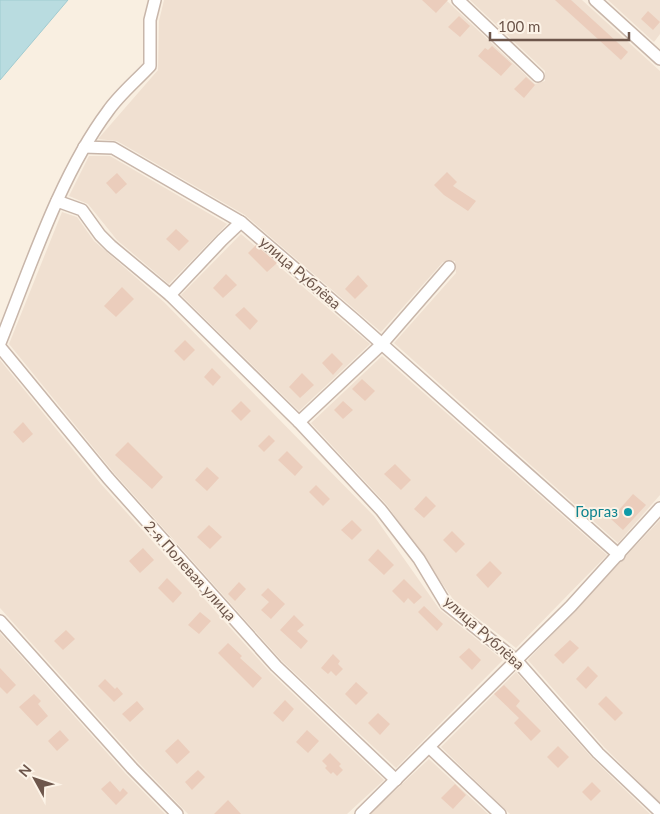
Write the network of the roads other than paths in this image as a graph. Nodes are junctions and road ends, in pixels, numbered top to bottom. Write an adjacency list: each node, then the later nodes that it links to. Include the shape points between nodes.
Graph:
1 (155, 0): 6 (street, via 150,20 150,66 109,109)
2 (458, 0): 5 (street)
3 (595, 0): 4 (street)
4 (658, 53)
5 (538, 76)
6 (84, 147): 7 (street); 8 (street, улица Рублёва, via 113,148)
7 (57, 201): 10 (street, улица Рублёва, via 82,210 100,235); 11 (street)
8 (241, 222): 10 (street); 12 (street, улица Рублёва)
9 (449, 267): 12 (street)
10 (170, 295): 14 (street, улица Рублёва)
11 (0, 343)
12 (382, 344): 14 (street); 16 (street, улица Рублёва)
13 (0, 347): 20 (street, 2-я Полевая улица, via 108,478 276,666)
14 (299, 422): 18 (street, улица Рублёва, via 380,510 419,559 446,604)
15 (660, 508): 16 (street)
16 (619, 554): 18 (street)
17 (0, 621): 22 (street)
18 (516, 660): 19 (street); 21 (street, улица Рублёва, via 598,752)
19 (429, 747): 20 (street); 24 (street)
20 (396, 780): 23 (street)
21 (660, 812)
22 (177, 814)
23 (361, 814)
24 (500, 814)

